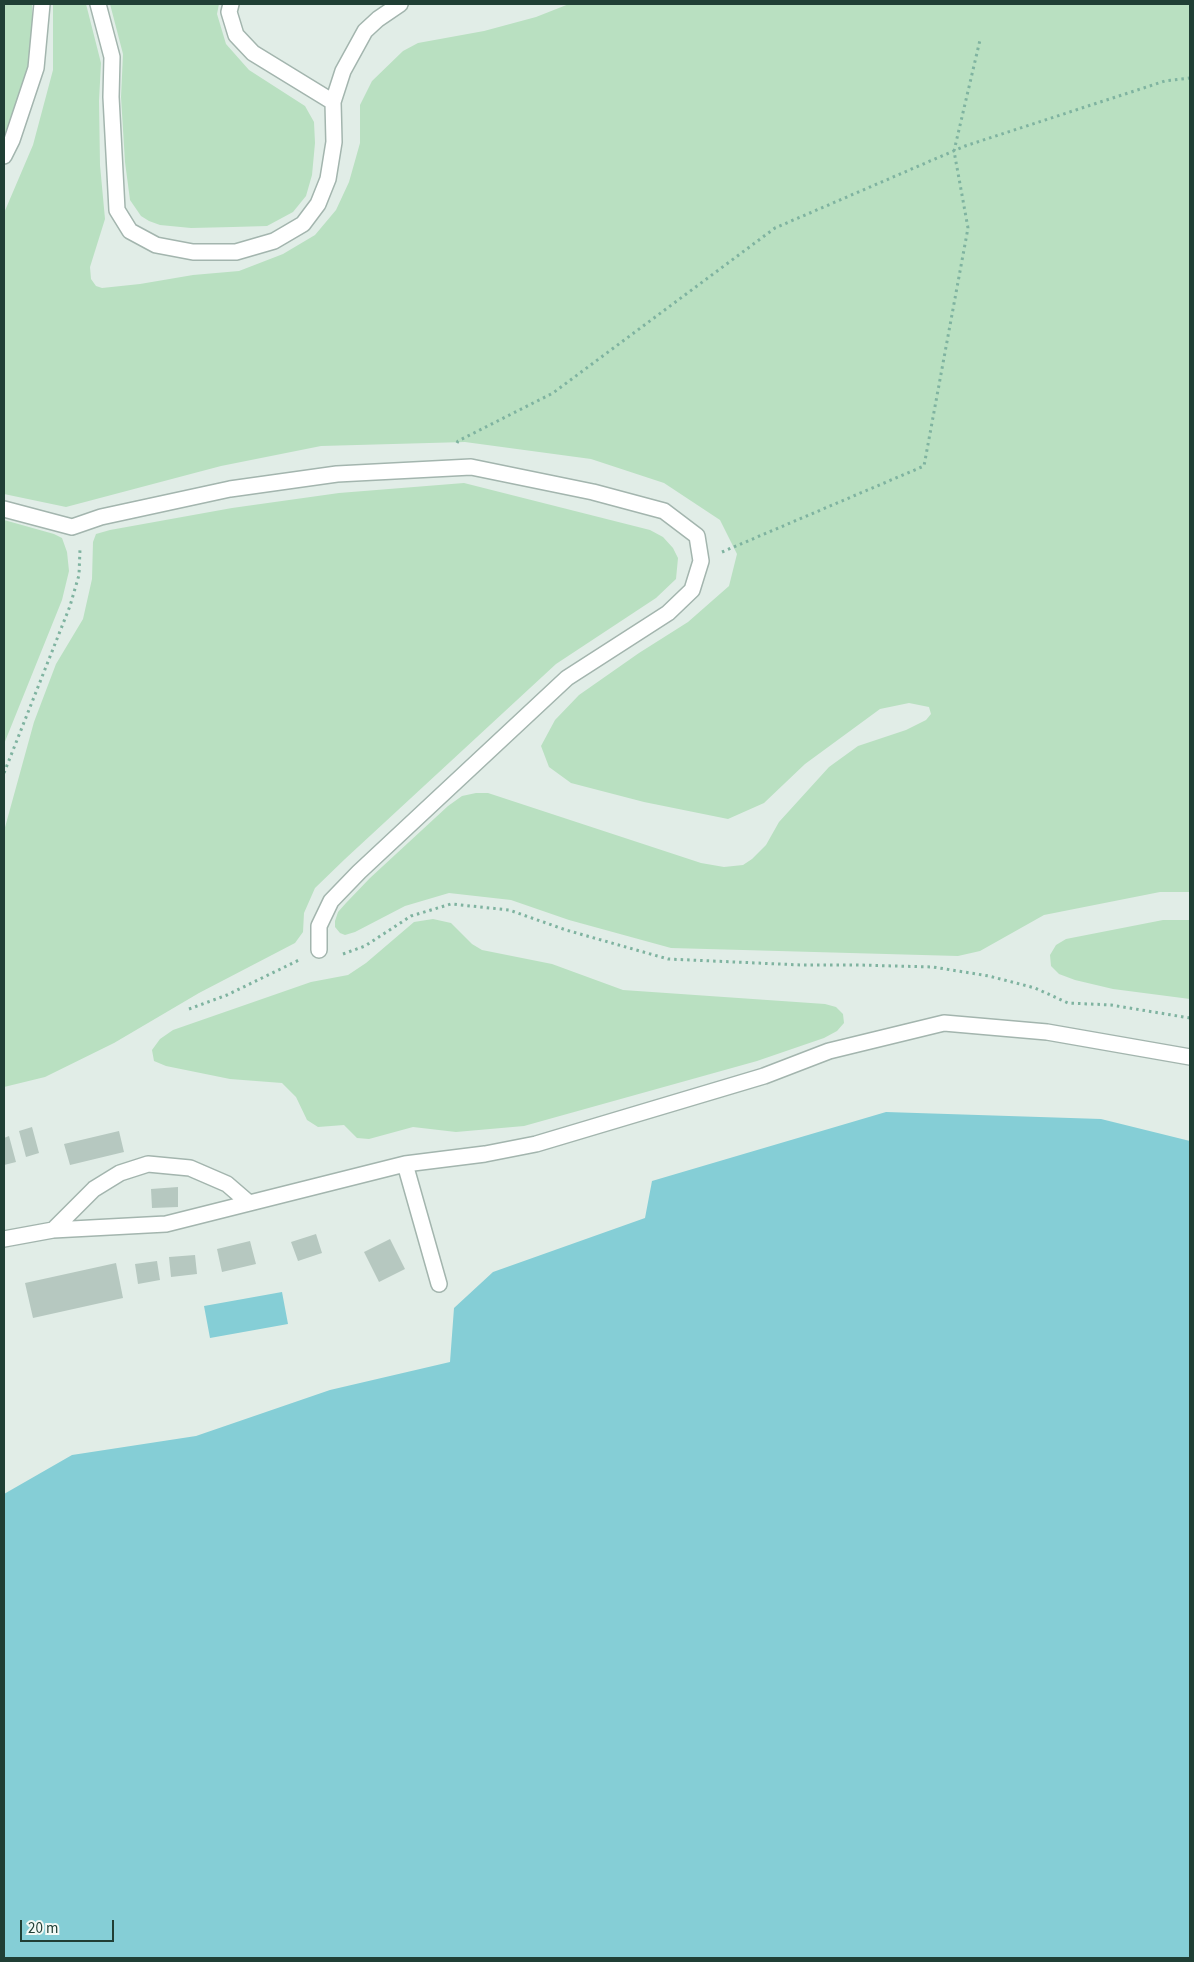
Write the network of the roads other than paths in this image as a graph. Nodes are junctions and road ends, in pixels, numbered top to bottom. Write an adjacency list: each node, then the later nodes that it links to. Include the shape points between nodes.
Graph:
1 (42, 4): 6 (lane, via 36,68)
2 (98, 4): 5 (lane, via 112,57 117,210 130,231 156,245 193,252 236,252 274,241 303,224 318,204 328,179 334,142)
3 (231, 4): 5 (lane, via 229,12 236,35 253,53)
4 (400, 4): 5 (lane, via 365,31 343,71)
5 (333, 102)
6 (4, 156)
7 (4, 509): 8 (lane, via 72,527 101,517 230,489 337,474 471,467 593,492 664,511 696,536 701,560 692,590 668,613 567,678 359,872 331,901 319,926)
8 (319, 950)
9 (1190, 1056): 10 (lane, via 1047,1032 944,1023 829,1051 764,1076 536,1144)
10 (405, 1164): 11 (lane); 14 (lane)
11 (249, 1203): 12 (lane, via 166,1224); 12 (lane, via 227,1184 190,1168 148,1164 120,1174 94,1189)
12 (53, 1230): 13 (lane)
13 (4, 1239)
14 (439, 1284)

